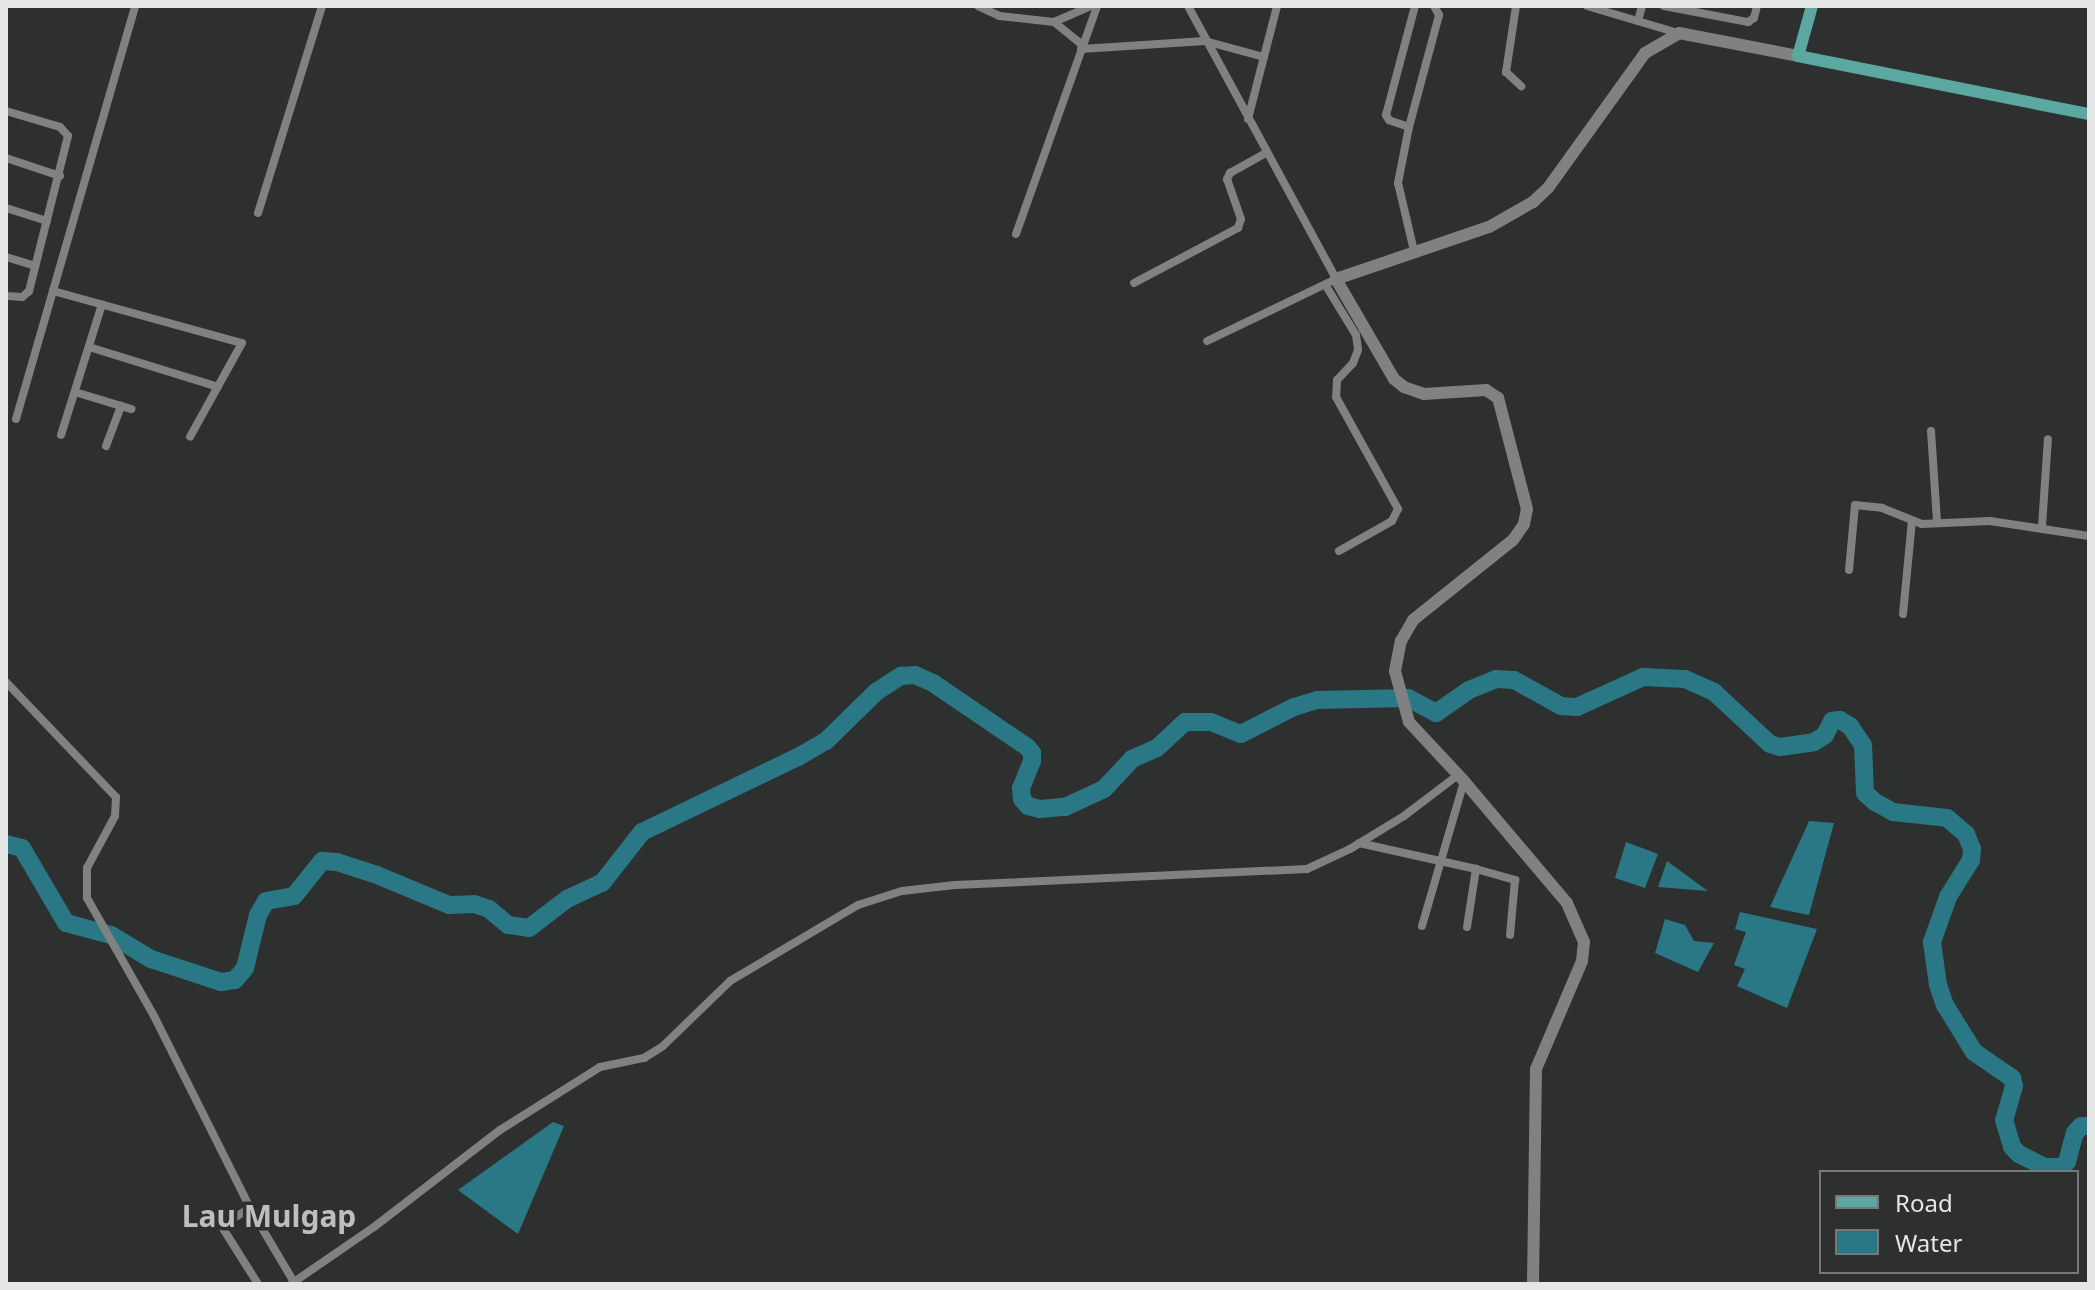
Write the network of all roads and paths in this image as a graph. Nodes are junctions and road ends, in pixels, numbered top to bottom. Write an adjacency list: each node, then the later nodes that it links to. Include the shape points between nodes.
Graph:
1 (135, 6): 40 (street)
2 (322, 6): 32 (street)
3 (978, 6): 17 (street, via 999,16)
4 (1094, 6): 17 (street); 20 (street)
5 (1188, 6): 19 (street)
6 (1277, 6): 22 (street)
7 (1415, 6): 27 (street, via 1386,115)
8 (1434, 6): 27 (street, via 1439,15)
9 (1516, 6): 23 (street, via 1506,72)
10 (1587, 6): 16 (street)
11 (1642, 6): 16 (street)
12 (1664, 6): 15 (street)
13 (1757, 6): 15 (street, via 1749,22)
14 (1812, 6): 21 (main road)
15 (1684, 8)
16 (1638, 21): 18 (street)
17 (1054, 22): 20 (street)
18 (1679, 33): 21 (street); 35 (street, via 1645,53 1533,202 1489,227)
19 (1205, 41): 20 (street); 22 (street); 26 (street)
20 (1082, 47): 34 (street)
21 (1798, 56): 25 (main road)
22 (1264, 57): 26 (street)
23 (1521, 86)
24 (6, 111): 30 (street, via 67,132)
25 (2089, 114)
26 (1248, 120): 28 (street)
27 (1409, 127): 35 (street, via 1398,183)
28 (1266, 153): 38 (street); 39 (street, via 1227,179 1241,219 1238,228)
29 (6, 158): 30 (street)
30 (60, 176): 33 (street)
31 (6, 208): 33 (street)
32 (258, 213)
33 (47, 221): 37 (street)
34 (1016, 234)
35 (1414, 251): 38 (street)
36 (6, 257): 37 (street)
37 (35, 266): 41 (street, via 26,296)
38 (1331, 282): 43 (street); 57 (street, via 1358,350 1337,380 1336,397 1398,509 1392,521); 61 (street, via 1404,387 1424,394 1486,390 1498,398 1527,509 1524,524 1513,540 1413,620 1401,641 1395,671 1409,722)
39 (1134, 283)
40 (53, 291): 42 (street); 47 (street)
41 (6, 296)
42 (102, 304): 44 (street); 45 (street, via 242,343)
43 (1207, 341)
44 (89, 347): 45 (street); 46 (street)
45 (218, 387): 50 (street)
46 (75, 392): 49 (street); 52 (street, via 126,407)
47 (16, 419)
48 (1931, 431): 54 (street)
49 (61, 435)
50 (190, 437)
51 (2048, 439): 55 (street)
52 (106, 446)
53 (1912, 521): 54 (street); 58 (street, via 1882,508 1854,506); 59 (street)
54 (1937, 522): 55 (street)
55 (2042, 526): 56 (street)
56 (2089, 536)
57 (1339, 551)
58 (1849, 570)
59 (1903, 614)
60 (6, 682): 68 (street, via 116,797 118,810 85,878 87,898 154,1016)
61 (1461, 778): 62 (street); 63 (street); 71 (street, via 1567,903 1584,942 1582,961 1536,1069)
62 (1359, 843): 63 (street); 69 (street, via 1307,869 955,885 902,891 858,905 730,981 644,1058 600,1067 500,1130)
63 (1440, 862): 64 (street); 65 (street)
64 (1476, 869): 66 (street); 67 (street, via 1515,880)
65 (1422, 926)
66 (1467, 927)
67 (1510, 935)
68 (250, 1208): 69 (street); 70 (street, via 226,1223 224,1230)
69 (293, 1283)
70 (258, 1284)
71 (1533, 1284)

